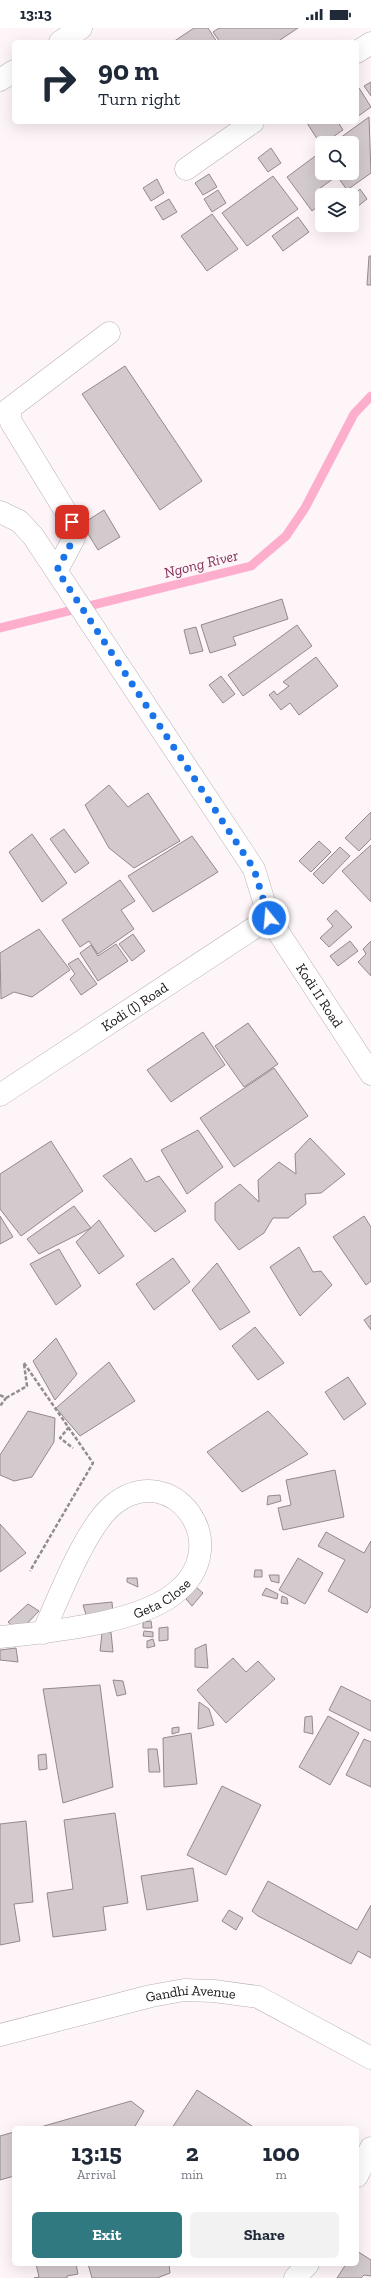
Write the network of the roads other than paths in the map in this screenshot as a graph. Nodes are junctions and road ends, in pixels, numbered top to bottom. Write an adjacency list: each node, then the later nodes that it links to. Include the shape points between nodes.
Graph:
1 (81, 28): 2 (street)
2 (63, 40)
3 (371, 43): 4 (street)
4 (359, 51)
5 (12, 72): 6 (street)
6 (0, 80)
7 (250, 124): 8 (street)
8 (186, 169)
9 (109, 333): 11 (street, via 9,409 11,422 72,522 74,538)
10 (0, 512): 11 (street, Kodi II Road, via 19,521 33,536)
11 (62, 578): 12 (street, Kodi II Road, via 254,869)
12 (269, 918): 13 (street, Kodi II Road); 14 (street, Kodi (I) Road)
13 (371, 1074)
14 (0, 1095)
15 (43, 1633): 15 (street, Geta Close, via 75,1562 100,1520 113,1504 139,1492 155,1491 170,1495 191,1516 201,1539 200,1558 197,1568 187,1582 174,1594 149,1608 92,1625); 16 (street, Geta Close)
16 (0, 1637)
17 (0, 2035): 18 (street, Gandhi Avenue, via 151,1996 184,1990 214,1991 258,1997)
18 (371, 2058)
19 (371, 2148): 20 (street)
20 (359, 2172)
21 (306, 2266): 22 (street)
22 (295, 2278)

